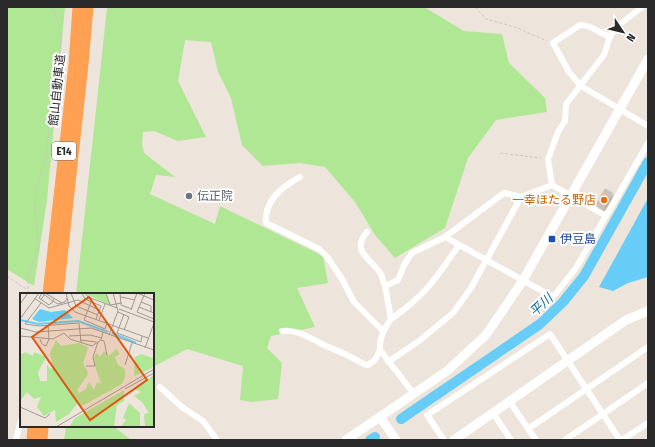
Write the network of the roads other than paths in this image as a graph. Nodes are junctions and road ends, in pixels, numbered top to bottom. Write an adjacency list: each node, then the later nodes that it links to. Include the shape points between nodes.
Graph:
1 (78, 7): 21 (highway, 館山自動車道 / E14)
2 (88, 7): 22 (highway, 館山自動車道 / E14)
3 (642, 7): 4 (street, via 615,28)
4 (611, 36): 6 (street, via 604,55); 6 (street, via 601,34 588,25 580,25 553,43 569,72)
5 (648, 59): 7 (street)
6 (581, 86): 7 (street); 11 (street, via 566,104 565,121 548,159)
7 (619, 108): 8 (street); 12 (street)
8 (648, 126)
9 (648, 143): 14 (street)
10 (300, 177): 26 (street, via 279,192 265,214 266,222 320,249 354,302)
11 (552, 186): 12 (street); 13 (street)
12 (570, 196): 14 (street); 19 (street)
13 (521, 197): 16 (street, via 504,194); 18 (street)
14 (606, 216): 19 (street, via 576,268 553,297)
15 (367, 232): 20 (street, via 361,243 362,251 381,274)
16 (445, 237): 17 (street); 20 (street, via 412,253 398,280)
17 (459, 245): 18 (street); 24 (street, via 430,286 413,304)
18 (486, 260): 19 (street); 30 (street, via 471,288 453,313)
19 (522, 282): 34 (street, via 498,320 481,340 454,366)
20 (385, 286): 24 (street)
21 (48, 293)
22 (58, 293)
23 (648, 311): 29 (street, via 626,320)
24 (391, 319): 26 (street)
25 (282, 331): 28 (street, via 309,336 360,364 368,365 375,360)
26 (383, 331): 28 (street)
27 (648, 347): 33 (street)
28 (380, 350): 30 (street)
29 (568, 360): 33 (street); 35 (street); 50 (street, via 550,334 427,415)
30 (388, 362): 34 (street)
31 (648, 382): 36 (street)
32 (160, 387): 48 (street, via 182,407 203,421)
33 (586, 388): 36 (street); 43 (street)
34 (414, 394): 38 (street)
35 (509, 401): 43 (street); 51 (street)
36 (603, 414): 54 (street); 55 (street)
37 (495, 416): 52 (street)
38 (383, 420): 44 (street); 49 (street)
39 (648, 423): 55 (street)
40 (20, 424): 45 (street)
41 (33, 427): 46 (highway)
42 (43, 427): 47 (highway)
43 (528, 429): 53 (street)
44 (395, 438)
45 (16, 440)
46 (32, 440)
47 (42, 440)
48 (218, 440)
49 (346, 440)
50 (444, 440)
51 (454, 440)
52 (511, 440)
53 (536, 440)
54 (565, 440)
55 (621, 440)

